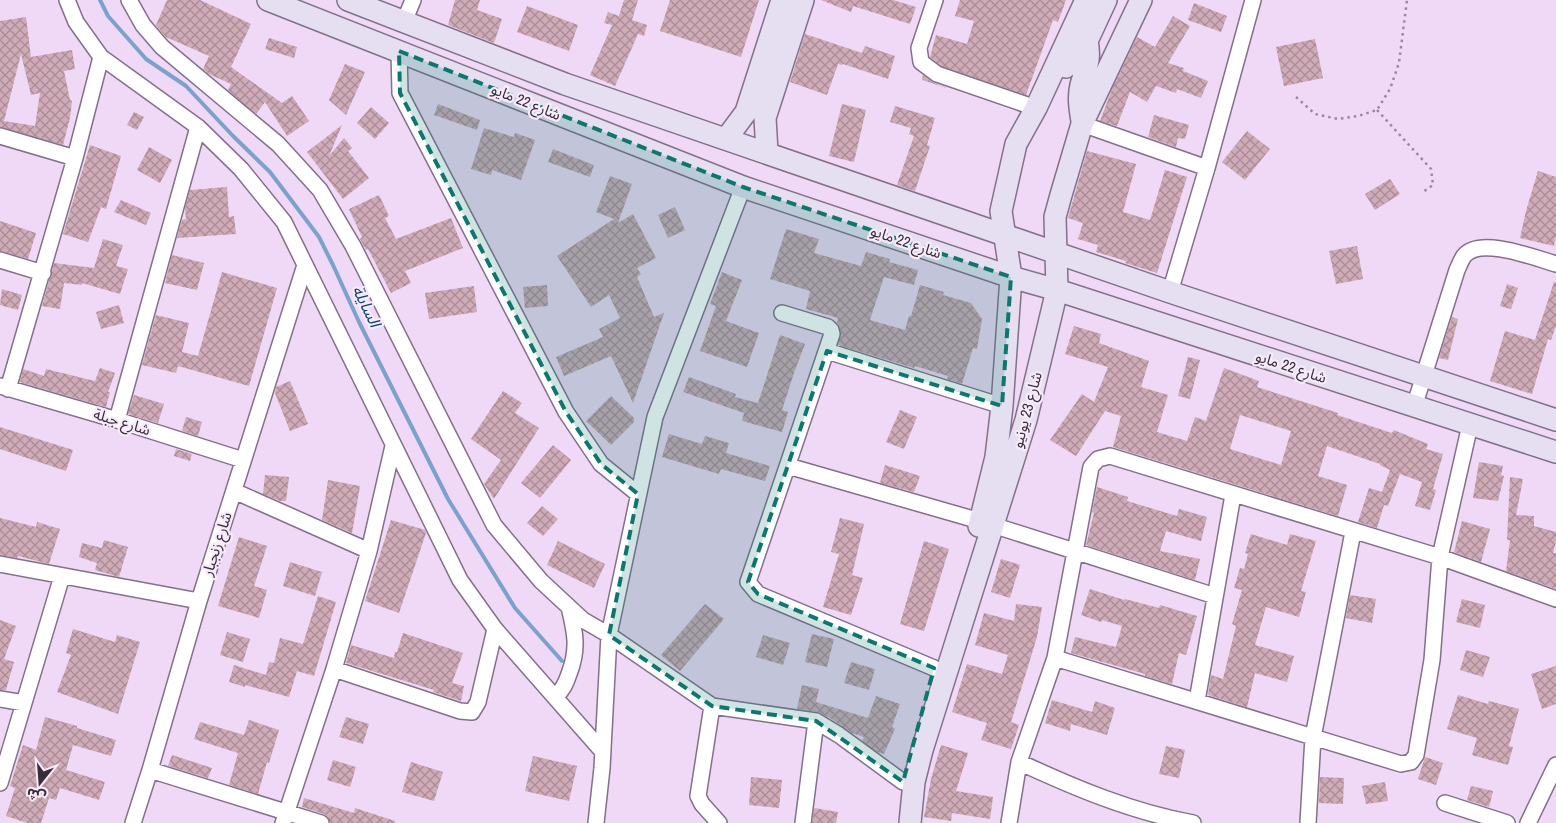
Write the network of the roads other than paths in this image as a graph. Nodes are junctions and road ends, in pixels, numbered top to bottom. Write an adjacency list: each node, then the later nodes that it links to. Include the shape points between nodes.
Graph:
1 (67, 0): 16 (street, via 76,22)
2 (129, 0): 62 (street, via 143,25 162,47 278,144 320,190 353,246 494,525 541,581)
3 (268, 0): 15 (main road, شارع 22 مايو)
4 (348, 0): 13 (main road, شارع 22 مايو)
5 (412, 0): 13 (street)
6 (782, 0): 18 (main road)
7 (803, 0): 18 (main road)
8 (935, 0): 17 (street, via 919,48 921,62 937,74)
9 (1086, 0): 17 (main road, شارع 23 يونيو)
10 (1106, 0): 14 (main road)
11 (1141, 0): 19 (main road, شارع 23 يونيو)
12 (1253, 0): 25 (street)
13 (404, 22): 22 (main road, شارع 22 مايو, via 565,84)
14 (1087, 41): 17 (main road, via 1074,50 1051,102); 19 (main road, via 1089,62 1079,104)
15 (399, 51): 26 (main road, شارع 22 مايو); 50 (street, via 400,92 566,412 601,464)
16 (101, 57): 20 (street); 24 (street)
17 (1036, 108): 27 (main road, شارع 23 يونيو, via 1016,144 1001,211)
18 (756, 114): 22 (main road); 23 (main road)
19 (1082, 124): 25 (street); 28 (main road, شارع 23 يونيو, via 1055,217)
20 (198, 127): 31 (street, via 241,169 284,222); 42 (street)
21 (0, 136): 24 (street)
22 (726, 139): 23 (main road, شارع 22 مايو)
23 (767, 152): 27 (main road, شارع 22 مايو)
24 (75, 158): 32 (street)
25 (1207, 168): 35 (street)
26 (743, 187): 33 (main road, شارع 22 مايو); 50 (street, via 655,417)
27 (1004, 235): 28 (main road, شارع 22 مايو); 33 (main road, شارع 23 يونيو)
28 (1055, 253): 34 (main road, شارع 23 يونيو); 35 (main road, شارع 22 مايو)
29 (0, 260): 32 (street)
30 (1556, 264): 38 (street, via 1499,248 1479,248 1464,255 1456,270)
31 (305, 265): 45 (street); 47 (street, شارع زنجبار)
32 (42, 273): 39 (street)
33 (1011, 277): 34 (main road, شارع 22 مايو); 40 (main road, شارع 23 يونيو)
34 (1057, 290): 41 (main road, شارع 22 مايو); 52 (main road, شارع 23 يونيو, via 1026,420)
35 (1170, 292): 38 (main road, شارع 22 مايو)
36 (782, 314): 37 (street, via 828,327 832,334)
37 (827, 351): 40 (street); 48 (street)
38 (1423, 376): 41 (street); 43 (main road, شارع 22 مايو)
39 (4, 388): 42 (street, شارع جبلة)
40 (1002, 406): 52 (main road, شارع 23 يونيو)
41 (1414, 407): 44 (main road, شارع 22 مايو)
42 (117, 420): 47 (street, شارع جبلة)
43 (1556, 420)
44 (1470, 425): 46 (main road, شارع 22 مايو); 56 (street)
45 (393, 446): 54 (street); 63 (street, via 460,580)
46 (1556, 452)
47 (243, 460): 49 (street, شارع زنجبار)
48 (788, 466): 52 (street); 66 (street, via 748,582 758,594)
49 (234, 491): 54 (street); 61 (street, شارع زنجبار)
50 (638, 494): 64 (street)
51 (1233, 495): 53 (street); 55 (street, via 1110,456 1098,459 1091,467); 59 (street)
52 (987, 524): 55 (street); 66 (main road, شارع 23 يونيو); 79 (main road, شارع 23 يونيو, via 925,741)
53 (1353, 532): 56 (street); 74 (street)
54 (369, 551): 67 (street)
55 (1076, 552): 59 (street); 65 (street)
56 (1440, 557): 60 (street); 74 (street, via 1432,660 1416,755 1411,762 1401,764)
57 (0, 564): 58 (street)
58 (62, 576): 61 (street); 71 (street)
59 (1215, 596): 70 (street)
60 (1556, 599)
61 (199, 601): 78 (street, شارع زنجبار)
62 (569, 607): 64 (street, via 583,620); 68 (street, via 576,652 562,691)
63 (495, 629): 67 (street, via 478,702 472,712 460,711); 68 (street)
64 (609, 634): 72 (street); 75 (street)
65 (1055, 658): 70 (street); 76 (street)
66 (934, 668): 79 (main road, شارع 23 يونيو, via 911,746)
67 (334, 669): 82 (street)
68 (555, 697): 75 (street)
69 (0, 699): 71 (street)
70 (1197, 701): 74 (street)
71 (24, 703): 80 (street)
72 (712, 706): 73 (street); 86 (street, via 698,796)
73 (816, 721): 79 (street); 87 (street)
74 (1314, 737): 92 (street)
75 (603, 752): 85 (street)
76 (1019, 762): 90 (street); 91 (street, via 1075,788 1128,807)
77 (1556, 765): 94 (street)
78 (150, 770): 82 (street); 83 (street, شارع زنجبار)
79 (908, 782): 88 (main road, شارع 23 يونيو); 89 (main road, شارع 23 يونيو)
80 (0, 783)
81 (1445, 803): 93 (street)
82 (284, 818): 84 (street)
83 (133, 823)
84 (321, 823)
85 (596, 823)
86 (719, 823)
87 (803, 823)
88 (898, 823)
89 (910, 823)
90 (1009, 823)
91 (1193, 823)
92 (1308, 823)
93 (1507, 823)
94 (1528, 823)

